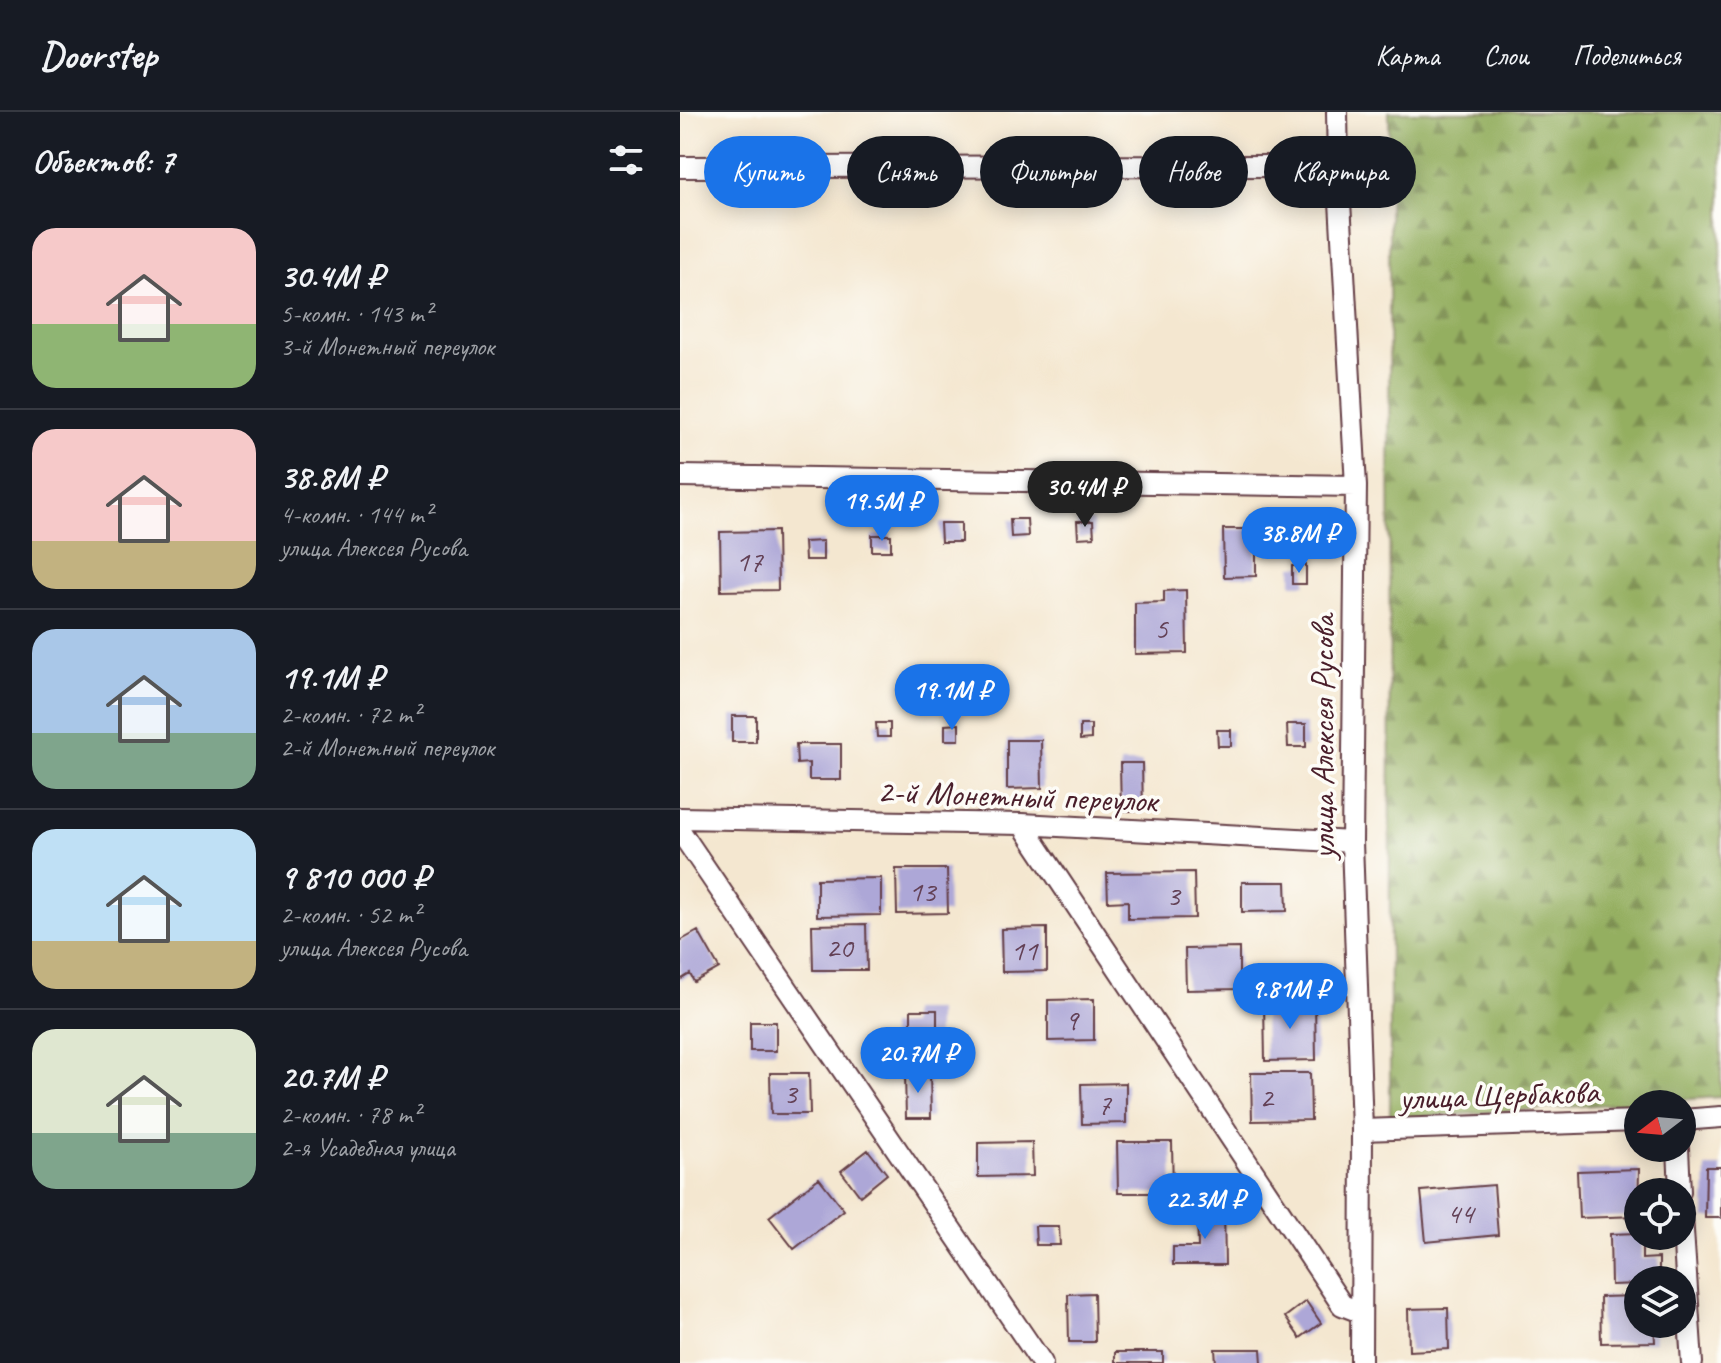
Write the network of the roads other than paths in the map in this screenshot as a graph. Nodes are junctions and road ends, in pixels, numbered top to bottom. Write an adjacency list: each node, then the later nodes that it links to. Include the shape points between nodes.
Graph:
1 (1337, 112): 2 (street, улица Алексея Русова)
2 (1337, 136)
3 (1264, 166): 4 (street)
4 (680, 167)
5 (1340, 208): 7 (street, улица Алексея Русова)
6 (680, 476): 7 (street)
7 (1356, 486): 11 (street, улица Алексея Русова)
8 (680, 818): 9 (street, 2-й Монетный переулок)
9 (1022, 824): 11 (street, 2-й Монетный переулок); 17 (street, via 1342,1305)
10 (680, 831): 18 (street)
11 (1352, 842): 15 (street, улица Алексея Русова)
12 (1721, 1117): 13 (street)
13 (1696, 1119)
14 (1624, 1121): 15 (street, улица Щербакова)
15 (1362, 1130): 17 (street, улица Алексея Русова)
16 (1684, 1250): 20 (street)
17 (1360, 1312): 19 (street, улица Алексея Русова)
18 (1042, 1363)
19 (1361, 1363)
20 (1692, 1363)

